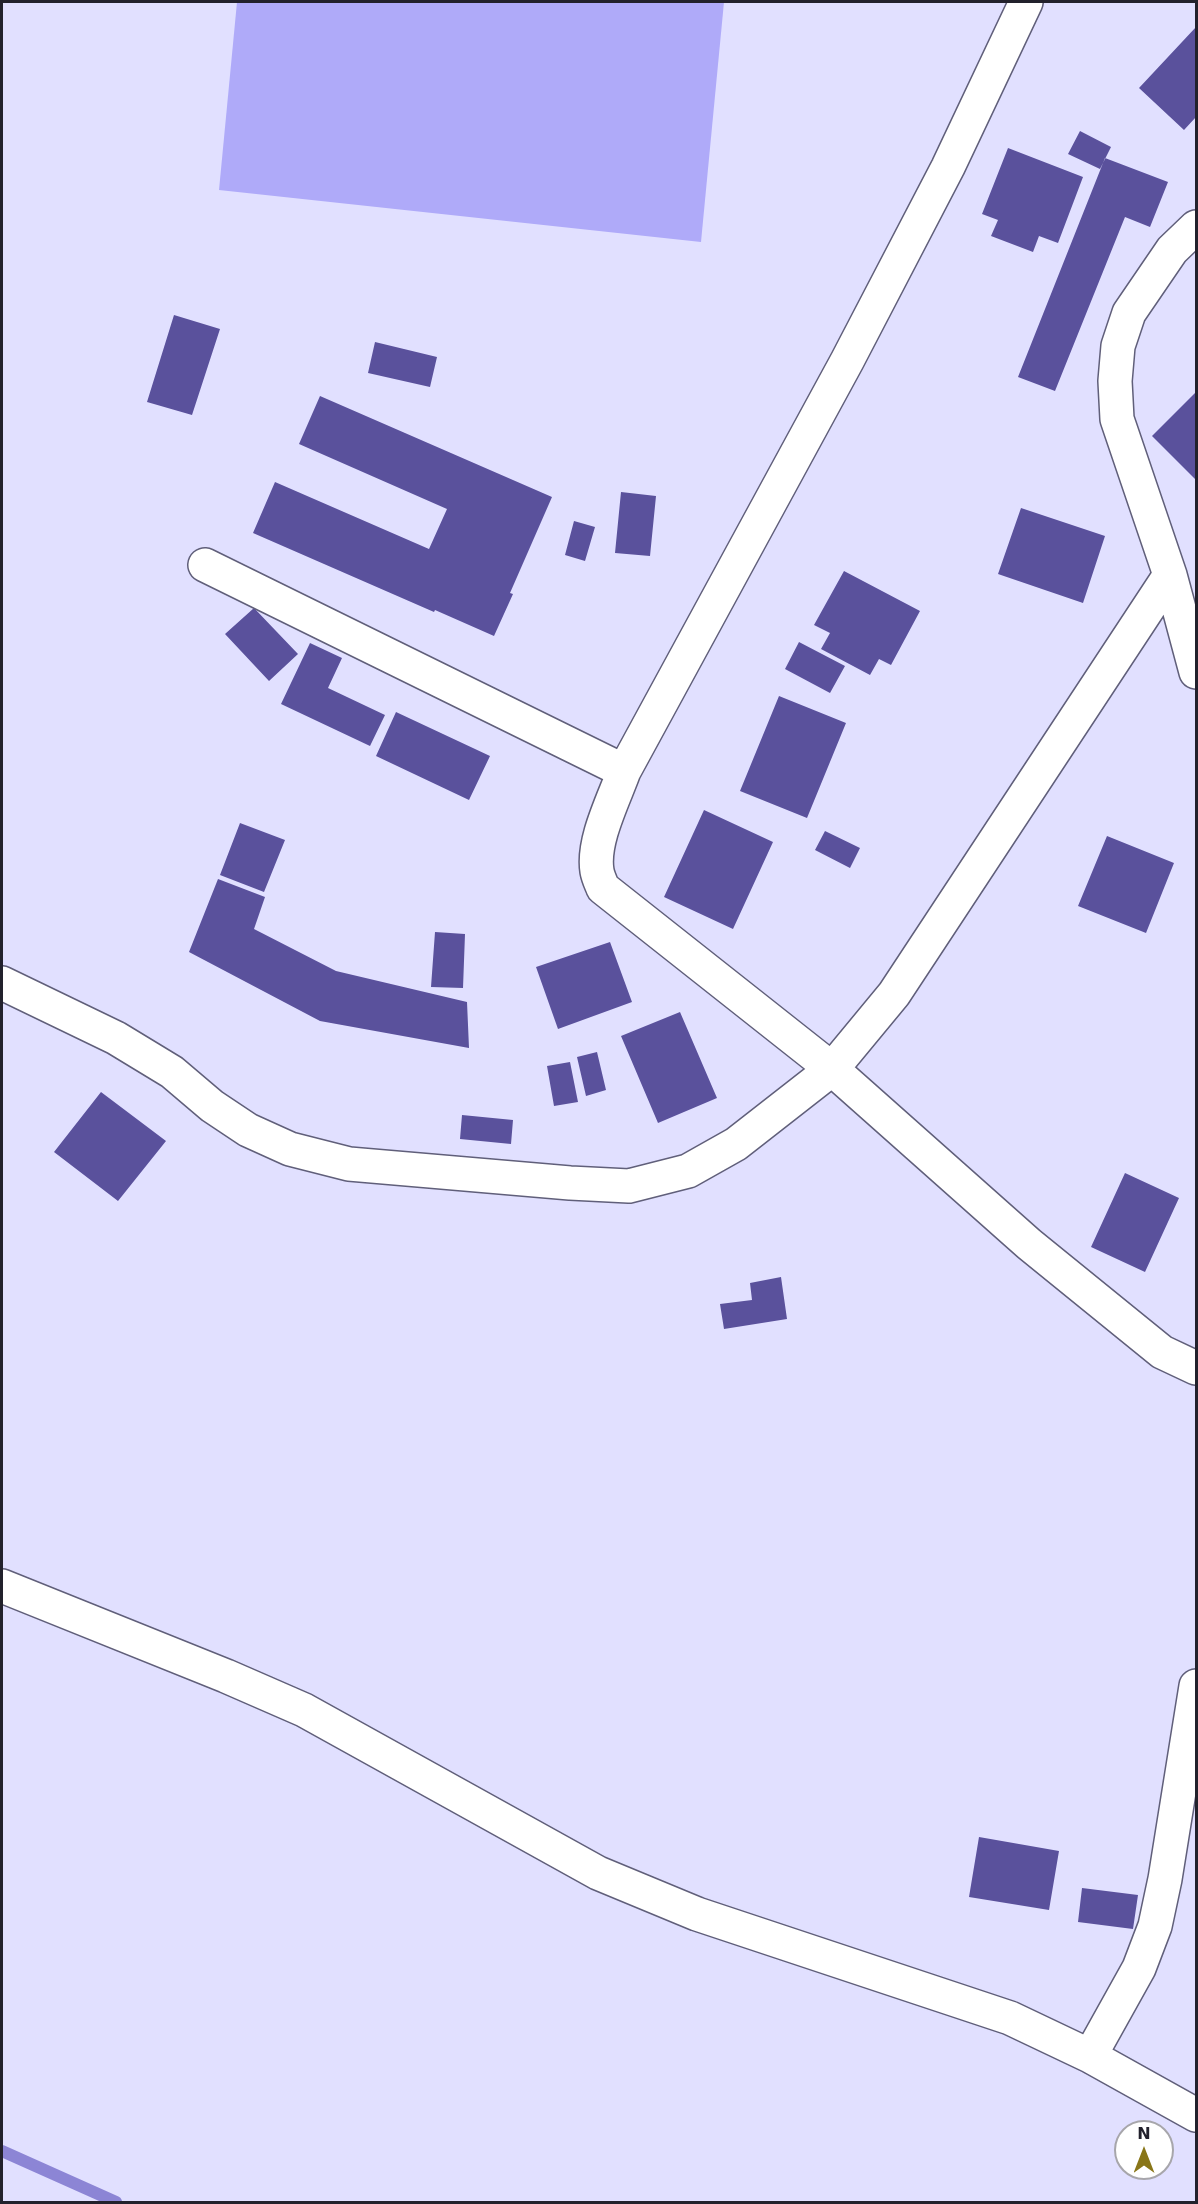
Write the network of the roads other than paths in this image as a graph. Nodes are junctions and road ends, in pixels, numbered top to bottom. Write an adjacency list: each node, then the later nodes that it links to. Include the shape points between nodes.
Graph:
1 (1026, 2): 6 (street, via 948,167 847,362)
2 (1197, 228): 4 (street, via 1172,250 1129,313 1118,346 1115,381 1117,419)
3 (205, 565): 6 (street)
4 (1170, 575): 5 (street); 8 (street, via 894,994)
5 (1197, 672)
6 (624, 771): 8 (street, via 597,850 597,871 603,888)
7 (2, 983): 8 (street, via 116,1038 171,1072 248,1130 290,1149 350,1164 629,1186 698,1166 736,1144)
8 (832, 1069): 9 (street, via 1029,1244 1162,1352)
9 (1197, 1368)
10 (2, 1586): 12 (street, via 304,1710 598,1874 697,1914 1010,2018)
11 (1197, 1686): 12 (street, via 1155,1926 1139,1968)
12 (1090, 2056): 13 (street)
13 (1197, 2115)

